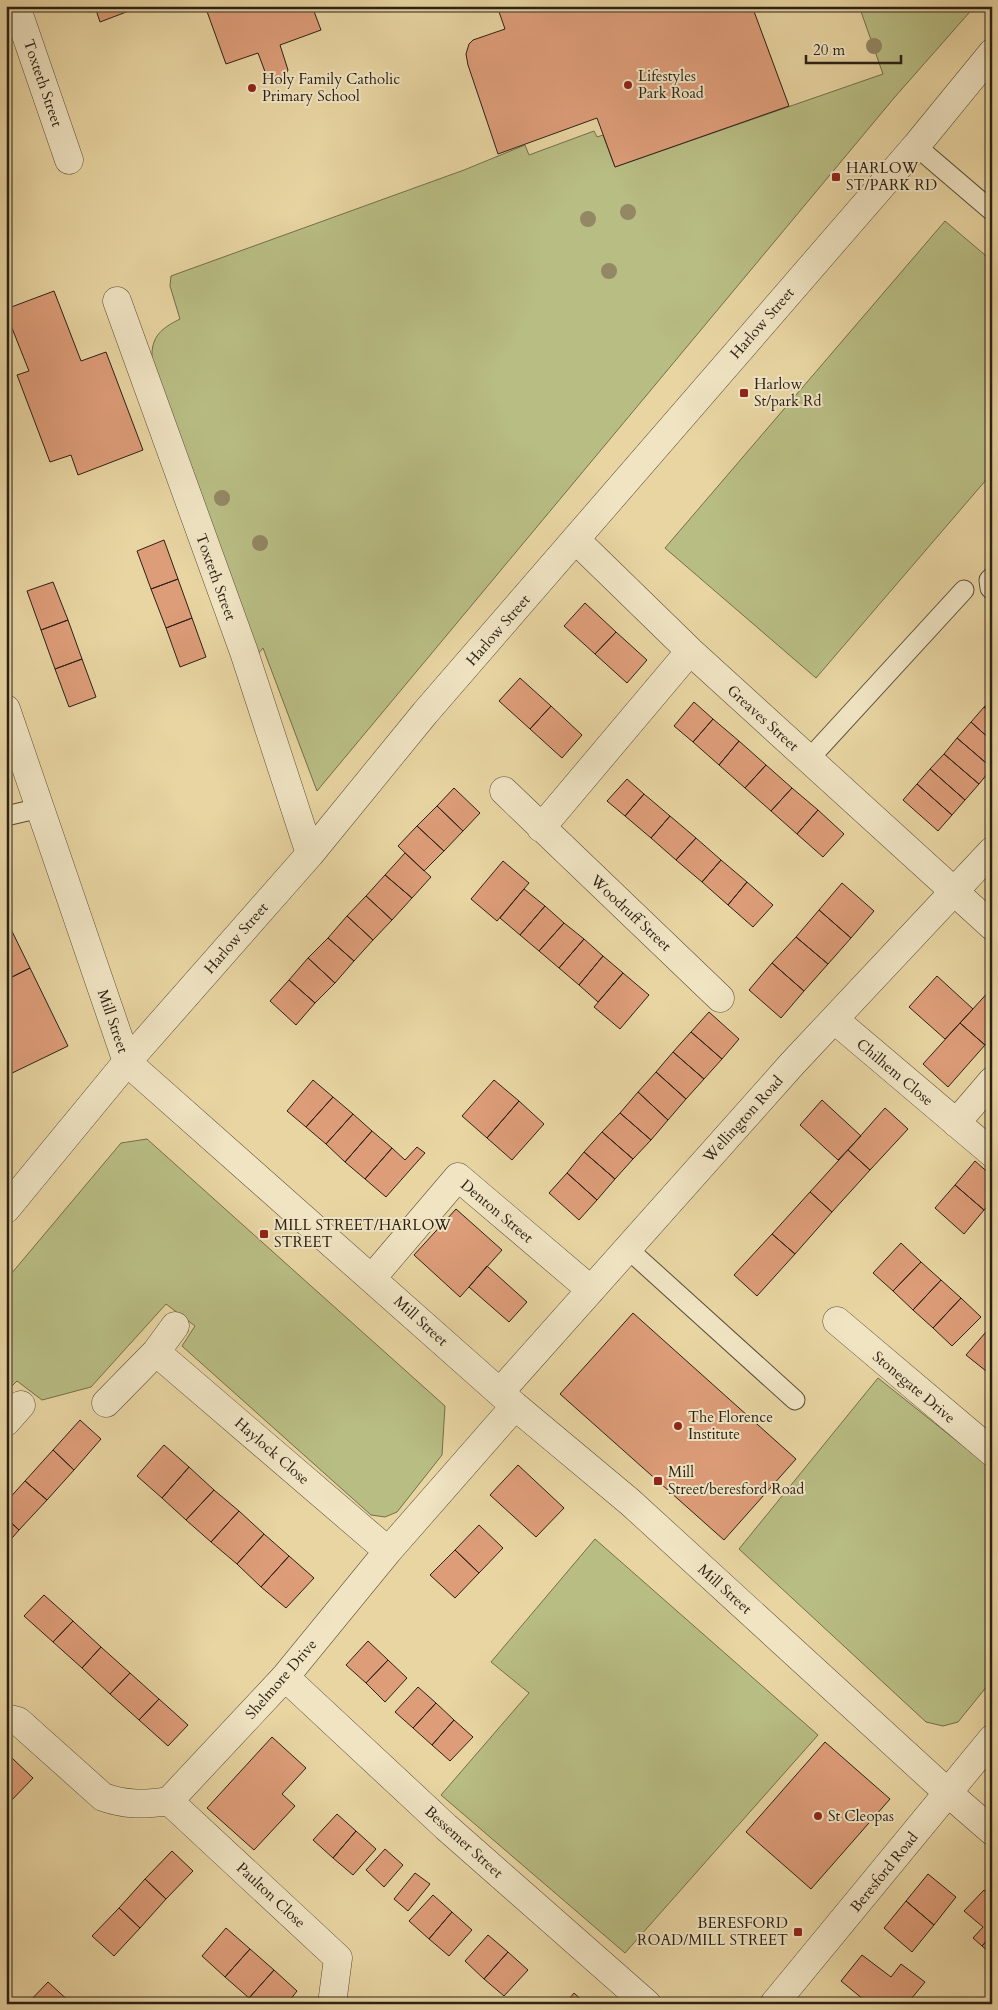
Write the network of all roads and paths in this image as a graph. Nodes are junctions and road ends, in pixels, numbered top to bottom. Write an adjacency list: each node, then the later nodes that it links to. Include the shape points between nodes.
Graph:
1 (16, 6): 4 (street, Toxteth Street)
2 (992, 52): 3 (street, Harlow Street)
3 (916, 146): 5 (lane); 7 (street, Harlow Street)
4 (70, 160)
5 (992, 212)
6 (117, 301): 19 (street, Toxteth Street, via 244,652)
7 (576, 540): 11 (street, Greaves Street); 19 (street, Harlow Street, via 424,713)
8 (992, 577): 10 (lane, via 989,580)
9 (964, 590): 13 (lane)
10 (992, 590)
11 (690, 651): 13 (street, Greaves Street); 17 (street)
12 (6, 709): 15 (street, Mill Street)
13 (809, 760): 20 (street, Greaves Street)
14 (504, 791): 17 (street, Woodruff Street)
15 (40, 808): 16 (lane); 24 (street, Mill Street)
16 (6, 816)
17 (541, 828): 22 (street, Woodruff Street)
18 (992, 851): 20 (street, Wellington Road)
19 (310, 854): 24 (street, Harlow Street)
20 (954, 892): 21 (street, Greaves Street); 23 (street, Wellington Road)
21 (992, 926)
22 (720, 998)
23 (835, 1020): 26 (street, Chilhem Close); 29 (street, Wellington Road, via 792,1064)
24 (128, 1062): 28 (street, Harlow Street); 30 (street, Mill Street)
25 (992, 1081): 26 (street)
26 (956, 1123): 27 (street, Chilhem Close)
27 (992, 1154)
28 (6, 1209)
29 (628, 1250): 31 (street, Wellington Road); 36 (lane)
30 (372, 1278): 31 (street, Denton Street, via 458,1177); 35 (street, Mill Street)
31 (591, 1290): 35 (street, Wellington Road)
32 (837, 1321): 38 (street, Stonegate Drive)
33 (175, 1326): 34 (street)
34 (156, 1352): 37 (street); 39 (street, Haylock Close)
35 (507, 1399): 39 (street, Shelmore Drive); 43 (street, Mill Street, via 630,1502)
36 (794, 1400)
37 (106, 1403)
38 (992, 1452)
39 (388, 1551): 40 (street, Shelmore Drive)
40 (285, 1677): 44 (street, Shelmore Drive); 47 (street, Bessemer Street, via 446,1827)
41 (6, 1718): 44 (street, via 18,1721 103,1797 138,1805)
42 (992, 1739): 43 (street, Beresford Road)
43 (947, 1792): 45 (street, Mill Street); 48 (street, Beresford Road)
44 (169, 1802): 46 (street, Paulton Close, via 338,1958)
45 (992, 1831)
46 (332, 2004)
47 (647, 2004)
48 (774, 2004)

